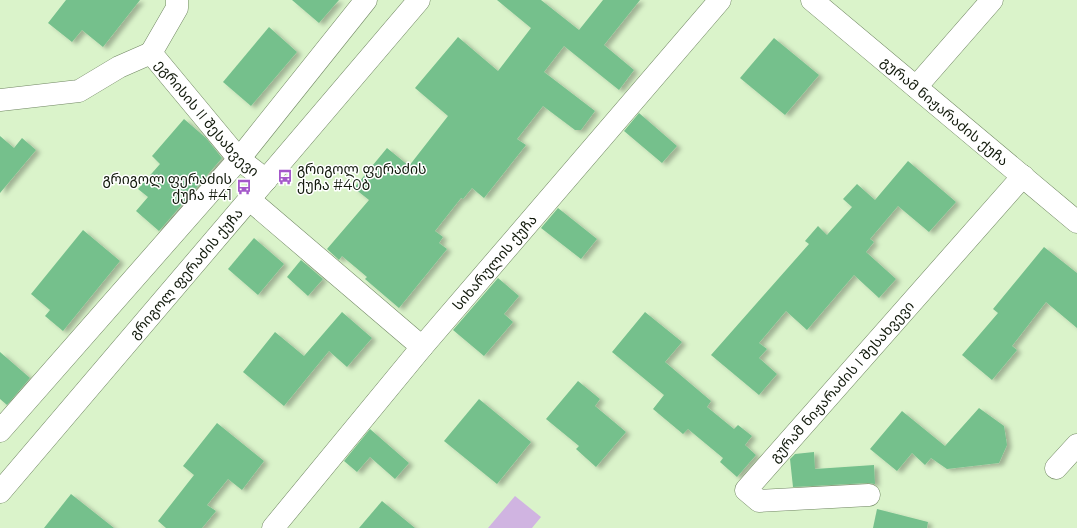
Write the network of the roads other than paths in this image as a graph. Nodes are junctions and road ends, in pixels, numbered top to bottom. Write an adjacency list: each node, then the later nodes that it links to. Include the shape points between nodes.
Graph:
1 (177, 0): 7 (street, ეგრისის II შესახვევი, via 177,8)
2 (366, 0): 10 (street)
3 (418, 0): 12 (street, გრიგოლ ფერაძის ქუჩა)
4 (720, 0): 15 (street, სიხარულის ქუჩა)
5 (812, 0): 8 (street, გურამ ნიჟარაძის ქუჩა)
6 (992, 0): 8 (street)
7 (151, 53): 9 (street, ეგრისის II შესახვევი, via 119,67 79,91); 10 (street, ეგრისის II შესახვევი)
8 (916, 87): 11 (street, გურამ ნიჟარაძის ქუჩა)
9 (0, 100)
10 (238, 159): 12 (street, ეგრისის II შესახვევი); 16 (street)
11 (1023, 176): 14 (street, გურამ ნიჟარაძის ქუჩა); 20 (street, გურამ ნიჟარაძის I შესახვევი, via 746,490 759,501)
12 (266, 180): 13 (street, გრიგოლ ფერაძის ქუჩა)
13 (250, 200): 15 (street); 19 (street, გრიგოლ ფერაძის ქუჩა)
14 (1077, 222)
15 (422, 347): 21 (street, სიხარულის ქუჩა)
16 (0, 431)
17 (1077, 445): 18 (street)
18 (1056, 468)
19 (0, 492)
20 (869, 495)
21 (273, 528)

